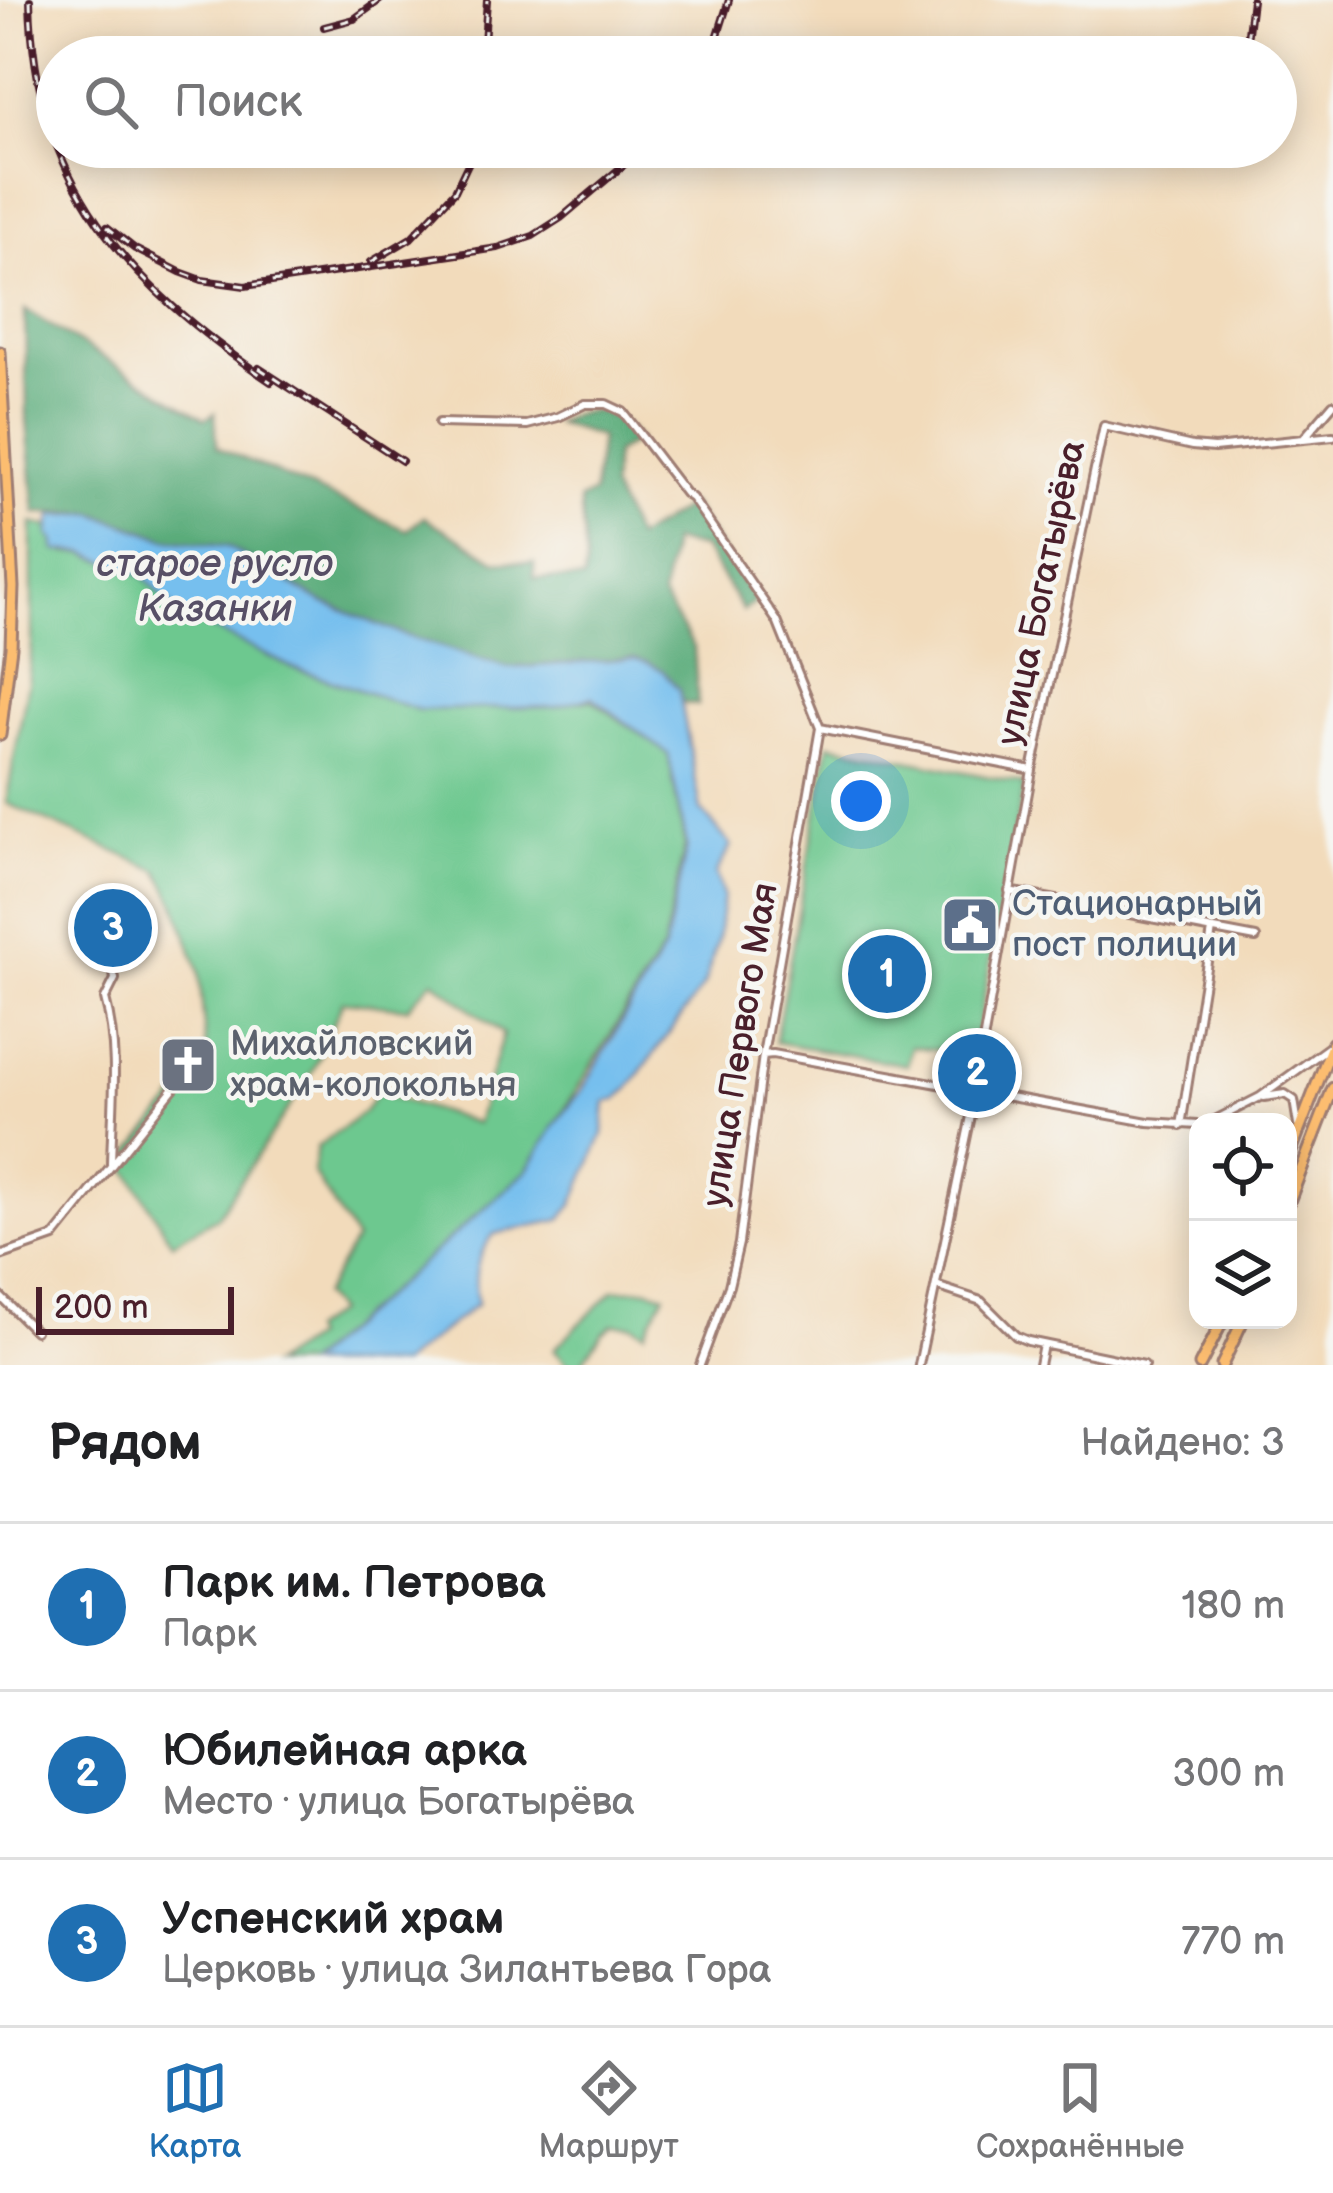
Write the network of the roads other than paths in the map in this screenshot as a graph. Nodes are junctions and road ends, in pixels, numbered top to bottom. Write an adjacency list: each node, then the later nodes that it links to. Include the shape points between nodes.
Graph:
1 (0, 352): 7 (main road, via 13,587)
2 (1333, 404): 5 (street)
3 (440, 423): 6 (street, via 527,425 585,404 623,412 777,621)
4 (1333, 436): 5 (street)
5 (1304, 438): 8 (street, улица Богатырёва, via 1214,448 1104,426)
6 (820, 728): 8 (street, улица Богатырёва); 14 (street, улица Первого Мая)
7 (0, 734)
8 (1032, 770): 9 (street, улица Богатырёва)
9 (1010, 891): 10 (street); 17 (street, улица Богатырёва)
10 (1212, 930): 11 (street); 22 (street)
11 (1256, 938)
12 (110, 955): 25 (street)
13 (1332, 1044): 18 (street); 24 (main road)
14 (763, 1055): 17 (street); 35 (street, улица Первого Мая, via 739,1246)
15 (185, 1073): 25 (street)
16 (1333, 1088): 21 (main road)
17 (981, 1093): 22 (street); 28 (street, улица Богатырёва)
18 (1260, 1097): 19 (street); 24 (street, via 1294,1100)
19 (1229, 1113)
20 (1333, 1113): 21 (street)
21 (1320, 1121): 26 (main road)
22 (1181, 1126): 23 (street)
23 (1189, 1126)
24 (1298, 1133)
25 (111, 1164): 27 (street, via 54,1237)
26 (1297, 1181)
27 (0, 1256)
28 (936, 1286): 33 (street, via 981,1301 1016,1336); 36 (street, улица Богатырёва)
29 (0, 1296): 32 (street)
30 (1218, 1329): 39 (main road)
31 (1239, 1329): 34 (main road)
32 (35, 1331)
33 (1043, 1344): 37 (street); 38 (street)
34 (1226, 1362)
35 (700, 1365)
36 (919, 1365)
37 (1039, 1365)
38 (1144, 1365)
39 (1200, 1365)

